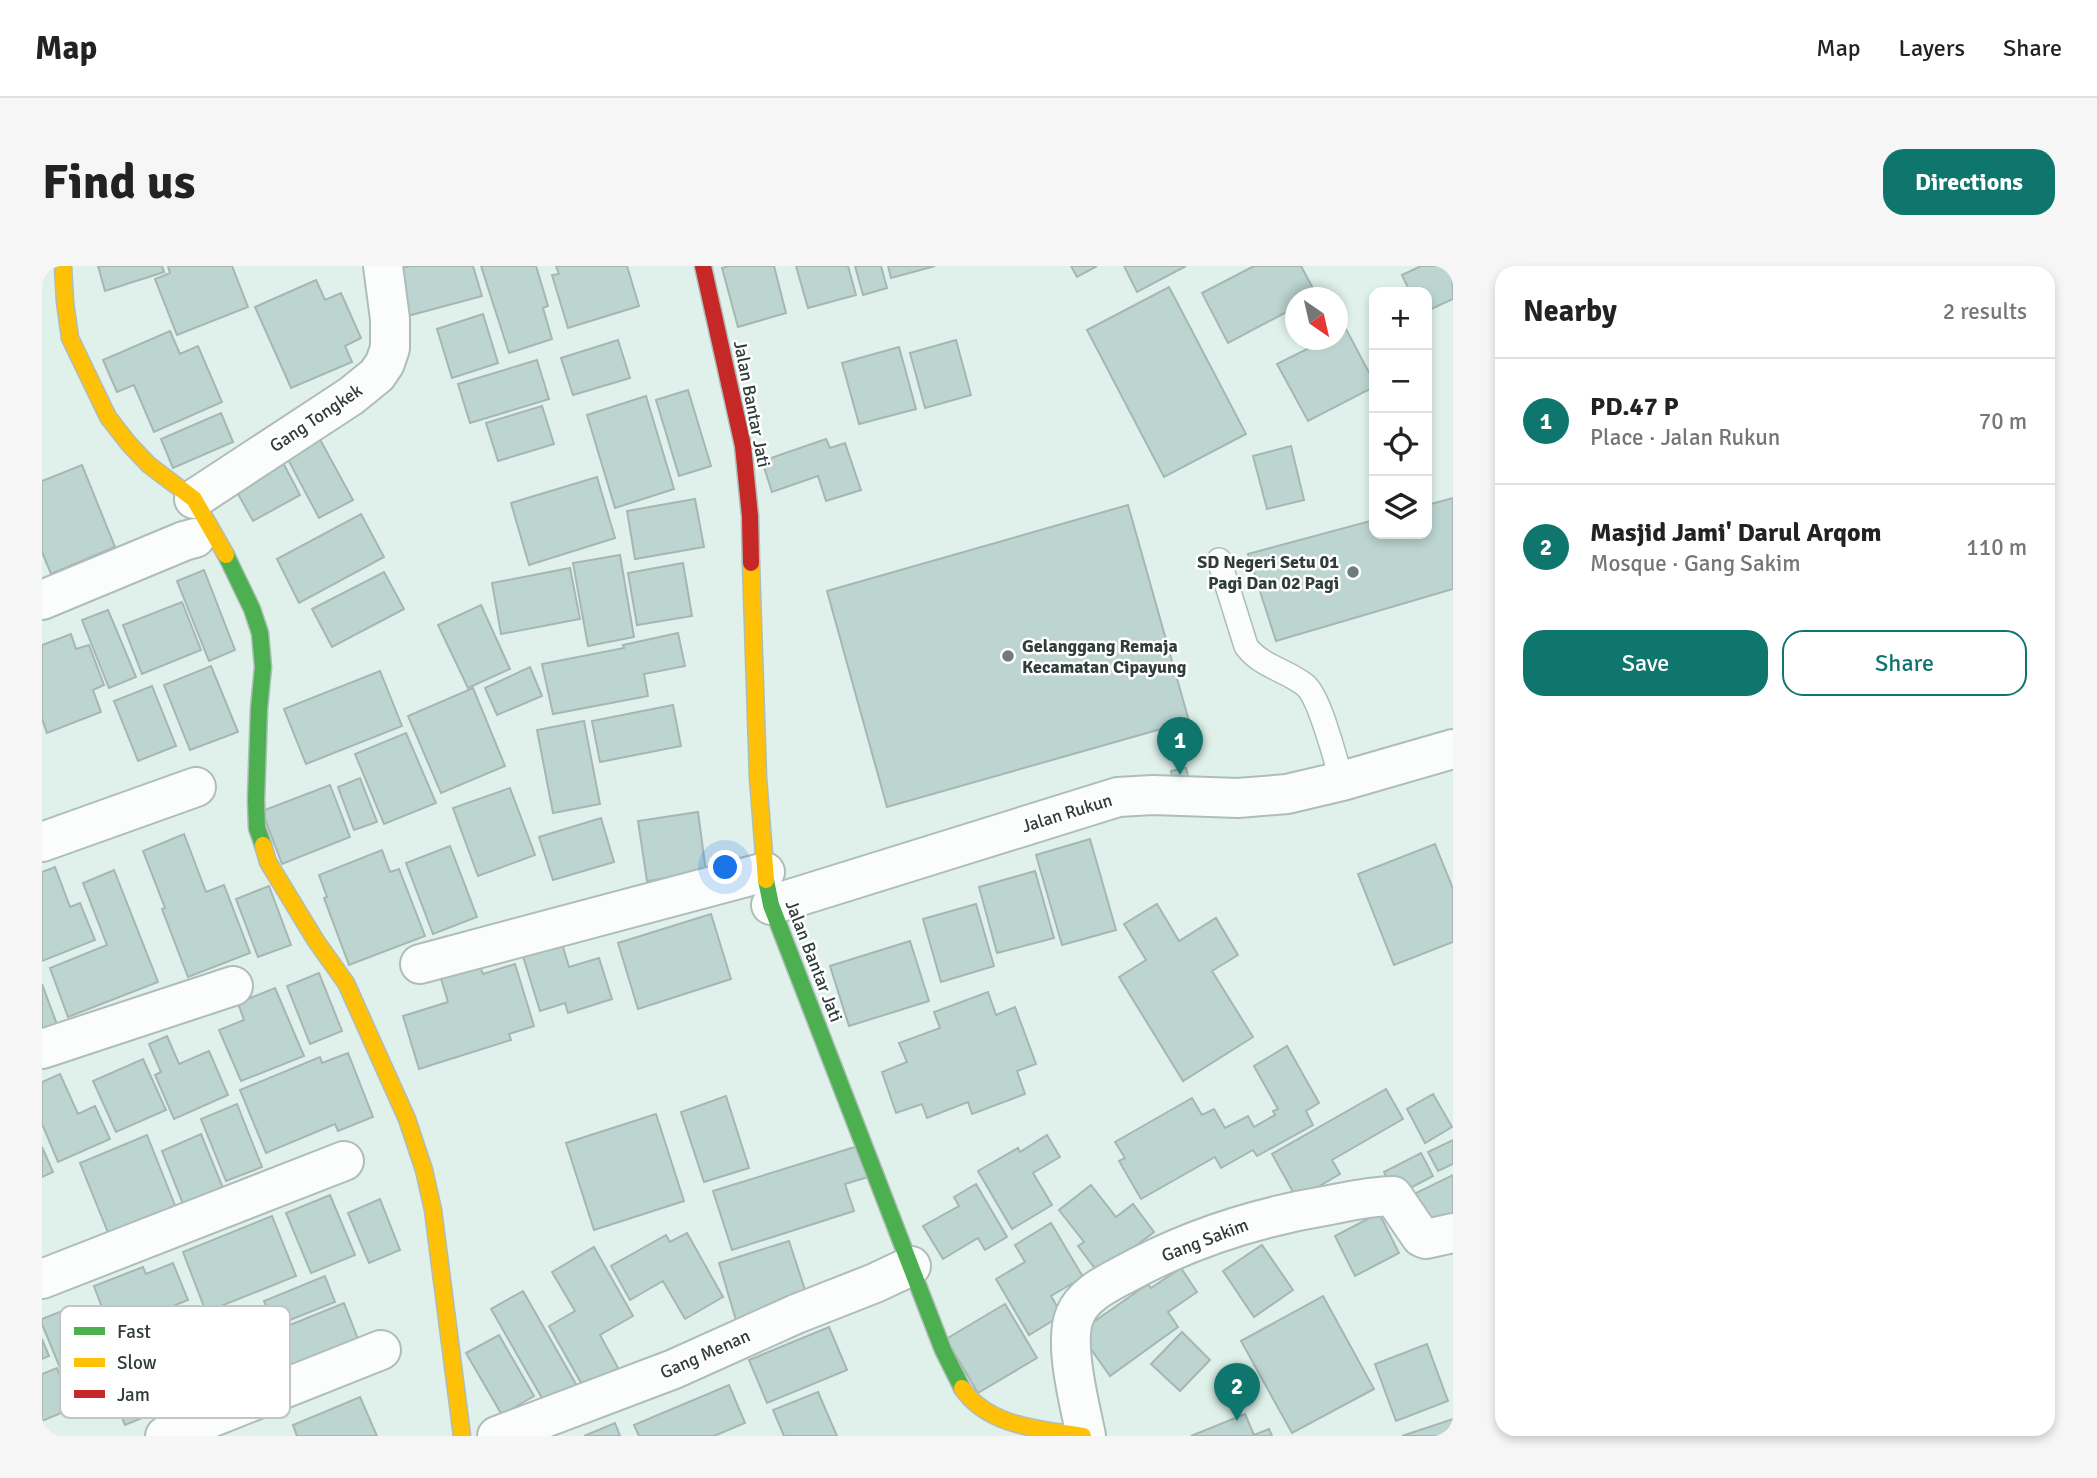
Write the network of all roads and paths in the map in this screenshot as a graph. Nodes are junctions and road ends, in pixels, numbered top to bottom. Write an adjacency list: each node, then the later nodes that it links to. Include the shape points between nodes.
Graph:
1 (63, 266): 4 (street, via 70,338 108,417 149,465)
2 (383, 266): 4 (street, Gang Tongkek, via 391,334 385,363 377,374 351,396)
3 (703, 266): 12 (street, Jalan Bantar Jati, via 743,446 750,516 758,778)
4 (194, 499): 24 (street, via 237,575 260,633 263,667 256,800 257,828 268,862 346,983 407,1119 424,1170 439,1246)
5 (195, 538): 7 (street)
6 (1219, 559): 9 (lane, via 1246,646 1314,695)
7 (42, 600)
8 (1453, 749): 9 (street, Jalan Rukun)
9 (1342, 780): 12 (street, Jalan Rukun, via 1287,794 1238,798 1118,797)
10 (196, 787): 11 (street)
11 (42, 842)
12 (768, 889): 13 (street, Jalan Rukun); 18 (street, Jalan Bantar Jati)
13 (420, 964)
14 (233, 986): 15 (street)
15 (42, 1049)
16 (344, 1161): 19 (street)
17 (1453, 1233): 26 (street, Gang Sakim, via 1421,1237 1393,1196 1376,1197 1245,1223 1120,1276 1083,1303 1071,1330)
18 (911, 1266): 25 (street, Gang Menan, via 674,1369); 26 (street, Jalan Bantar Jati, via 958,1383 973,1402 1023,1425)
19 (42, 1279)
20 (381, 1350): 21 (street)
21 (290, 1386)
22 (210, 1418): 23 (street)
23 (165, 1436)
24 (462, 1436)
25 (497, 1436)
26 (1084, 1436)

